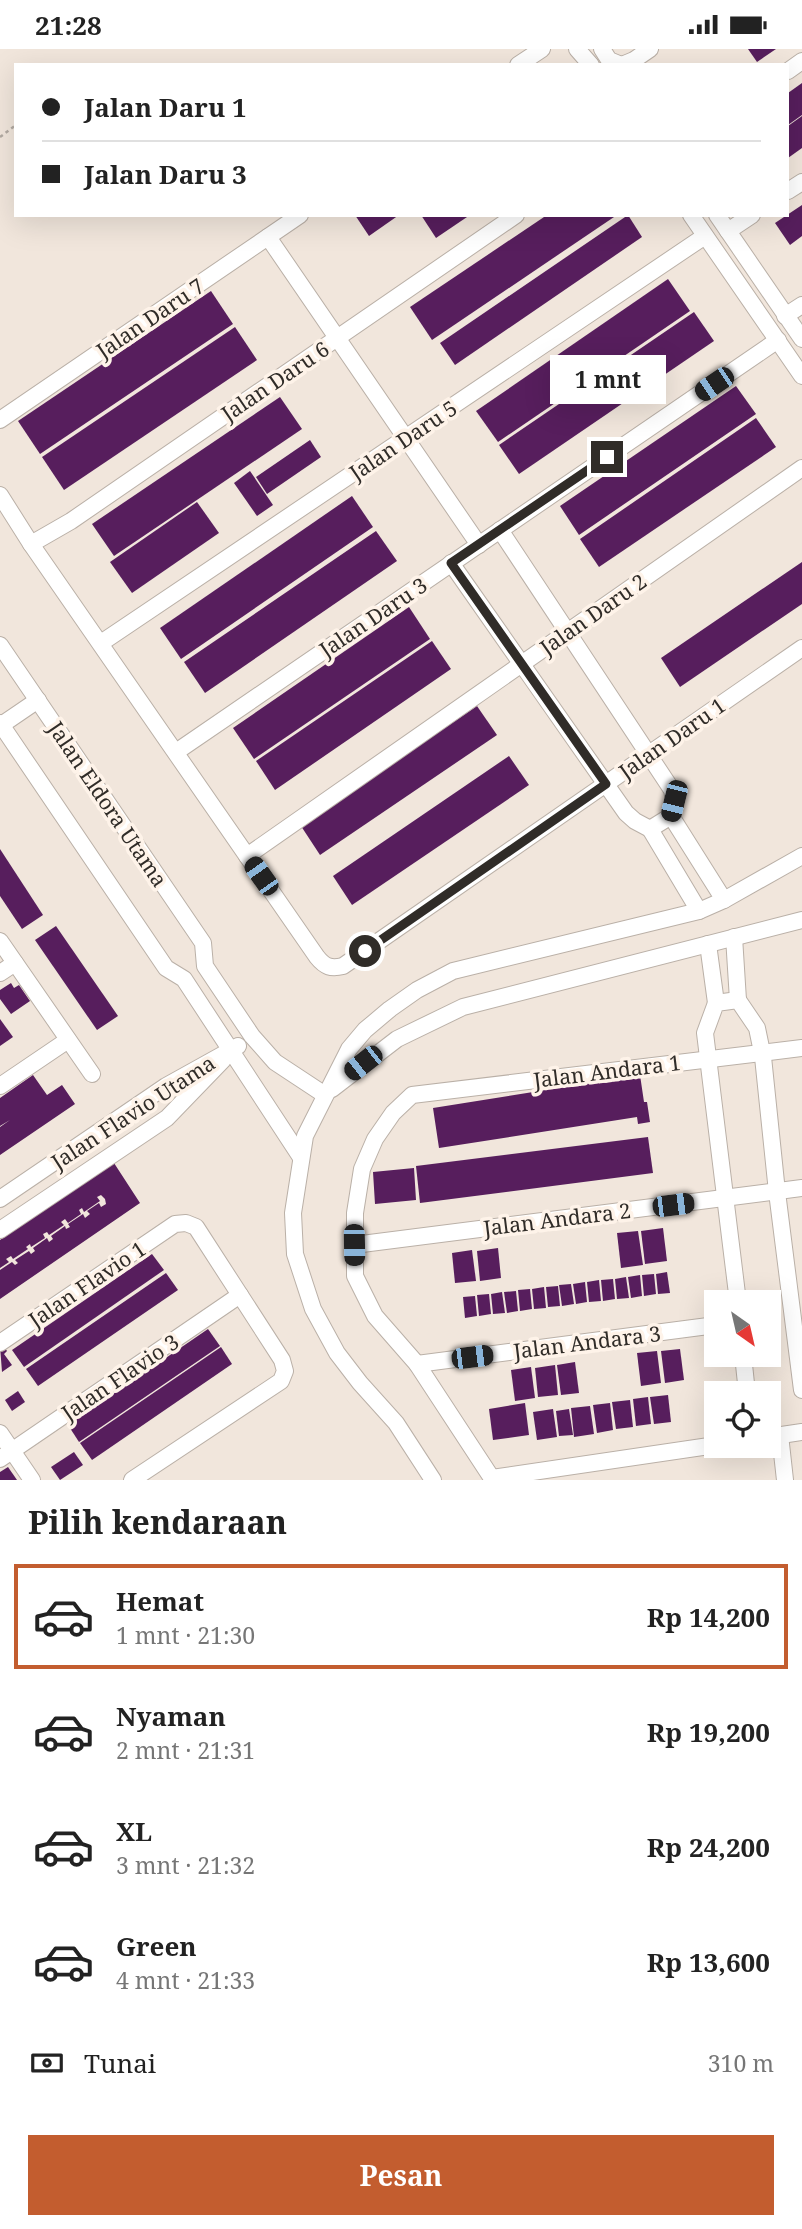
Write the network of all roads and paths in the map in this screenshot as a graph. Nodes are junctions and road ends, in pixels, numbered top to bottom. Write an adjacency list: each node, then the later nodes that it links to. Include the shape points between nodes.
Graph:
1 (542, 49): 5 (street)
2 (577, 49): 6 (street)
3 (602, 49): 7 (street)
4 (650, 49): 8 (street)
5 (521, 63)
6 (589, 63)
7 (616, 63)
8 (626, 63)
9 (297, 217): 16 (street, Jalan Daru 7)
10 (513, 217): 19 (street, Jalan Daru 6)
11 (692, 217): 15 (street)
12 (718, 217): 14 (street)
13 (749, 217): 14 (street)
14 (728, 231): 18 (street)
15 (705, 236): 21 (street); 24 (street, Jalan Daru 5)
16 (268, 237): 19 (street); 23 (street, Jalan Daru 7)
17 (802, 305): 18 (street)
18 (785, 316): 20 (street)
19 (337, 338): 24 (street); 28 (street, Jalan Daru 6)
20 (802, 339)
21 (778, 340): 22 (street); 27 (street, Jalan Daru 3)
22 (802, 376)
23 (0, 420)
24 (406, 438): 29 (street); 32 (street, Jalan Daru 5)
25 (802, 468): 31 (street, Jalan Daru 2)
26 (0, 495): 28 (street)
27 (500, 530): 29 (street, Jalan Daru 3); 31 (street)
28 (32, 544): 32 (street)
29 (478, 545): 30 (street, Jalan Daru 3)
30 (451, 563): 35 (street); 38 (street, Jalan Daru 3)
31 (567, 632): 35 (street, Jalan Daru 2); 39 (street)
32 (101, 643): 38 (street)
33 (0, 645): 36 (street, Jalan Eldora Utama)
34 (802, 648): 39 (street, Jalan Daru 1)
35 (522, 664): 40 (street); 43 (street, Jalan Daru 2)
36 (38, 700): 37 (street); 52 (street, Jalan Eldora Utama, via 203,943)
37 (0, 725): 54 (street, Jalan Eldora Utama, via 166,968)
38 (176, 751): 43 (street)
39 (649, 754): 40 (street, Jalan Daru 1); 41 (street, via 672,790)
40 (606, 784): 42 (street, via 626,813); 43 (street, Jalan Daru 1, via 343,966 324,965 317,957)
41 (671, 816): 42 (street); 45 (street)
42 (650, 829): 46 (street)
43 (247, 856)
44 (802, 856): 45 (street)
45 (724, 900): 46 (street)
46 (699, 911): 65 (street, via 453,971 417,990 365,1030 349,1049)
47 (802, 920): 48 (street)
48 (734, 937): 50 (street); 55 (street)
49 (0, 941): 51 (street)
50 (708, 944): 56 (street); 65 (street, via 463,1007 397,1039)
51 (15, 963): 53 (street); 58 (street)
52 (205, 966): 54 (street); 57 (street, Jalan Eldora Utama)
53 (0, 973)
54 (184, 979): 60 (street, Jalan Eldora Utama)
55 (738, 1000): 56 (street); 61 (street, via 757,1028)
56 (716, 1003): 62 (street, via 705,1033)
57 (251, 1036): 60 (street); 65 (street, Jalan Eldora Utama, via 275,1062)
58 (68, 1039): 63 (street); 64 (street)
59 (802, 1048): 61 (street, Jalan Andara 1)
60 (232, 1050): 66 (street, Jalan Eldora Utama); 70 (street, Jalan Flavio Utama, via 166,1086); 71 (street, Jalan Flavio Utama, via 167,1118)
61 (762, 1052): 62 (street, Jalan Andara 1); 68 (street)
62 (708, 1059): 69 (street); 72 (street, Jalan Andara 1, via 412,1095 375,1139 362,1169)
63 (92, 1074)
64 (0, 1086)
65 (325, 1095): 66 (street)
66 (300, 1156): 89 (street, via 293,1213 295,1254 313,1309 337,1353 396,1423)
67 (802, 1188): 68 (street, Jalan Andara 2)
68 (777, 1192): 69 (street, Jalan Andara 2); 75 (street)
69 (726, 1198): 72 (street, Jalan Andara 2); 73 (street)
70 (0, 1199)
71 (0, 1230)
72 (354, 1245): 78 (street, via 355,1276 375,1316)
73 (737, 1290)
74 (240, 1295): 77 (street, Jalan Flavio 1, via 196,1227 175,1224); 84 (street, Jalan Flavio 3); 88 (street, via 282,1360 285,1371 281,1381)
75 (797, 1313): 79 (street)
76 (704, 1327): 78 (street, Jalan Andara 3)
77 (0, 1343)
78 (417, 1364): 86 (street)
79 (802, 1390)
80 (802, 1432): 82 (street)
81 (0, 1433): 84 (street)
82 (781, 1435)
83 (704, 1447): 86 (street)
84 (6, 1455): 87 (street)
85 (780, 1458): 90 (street)
86 (493, 1479)
87 (32, 1480)
88 (132, 1480)
89 (433, 1480)
90 (785, 1480)

